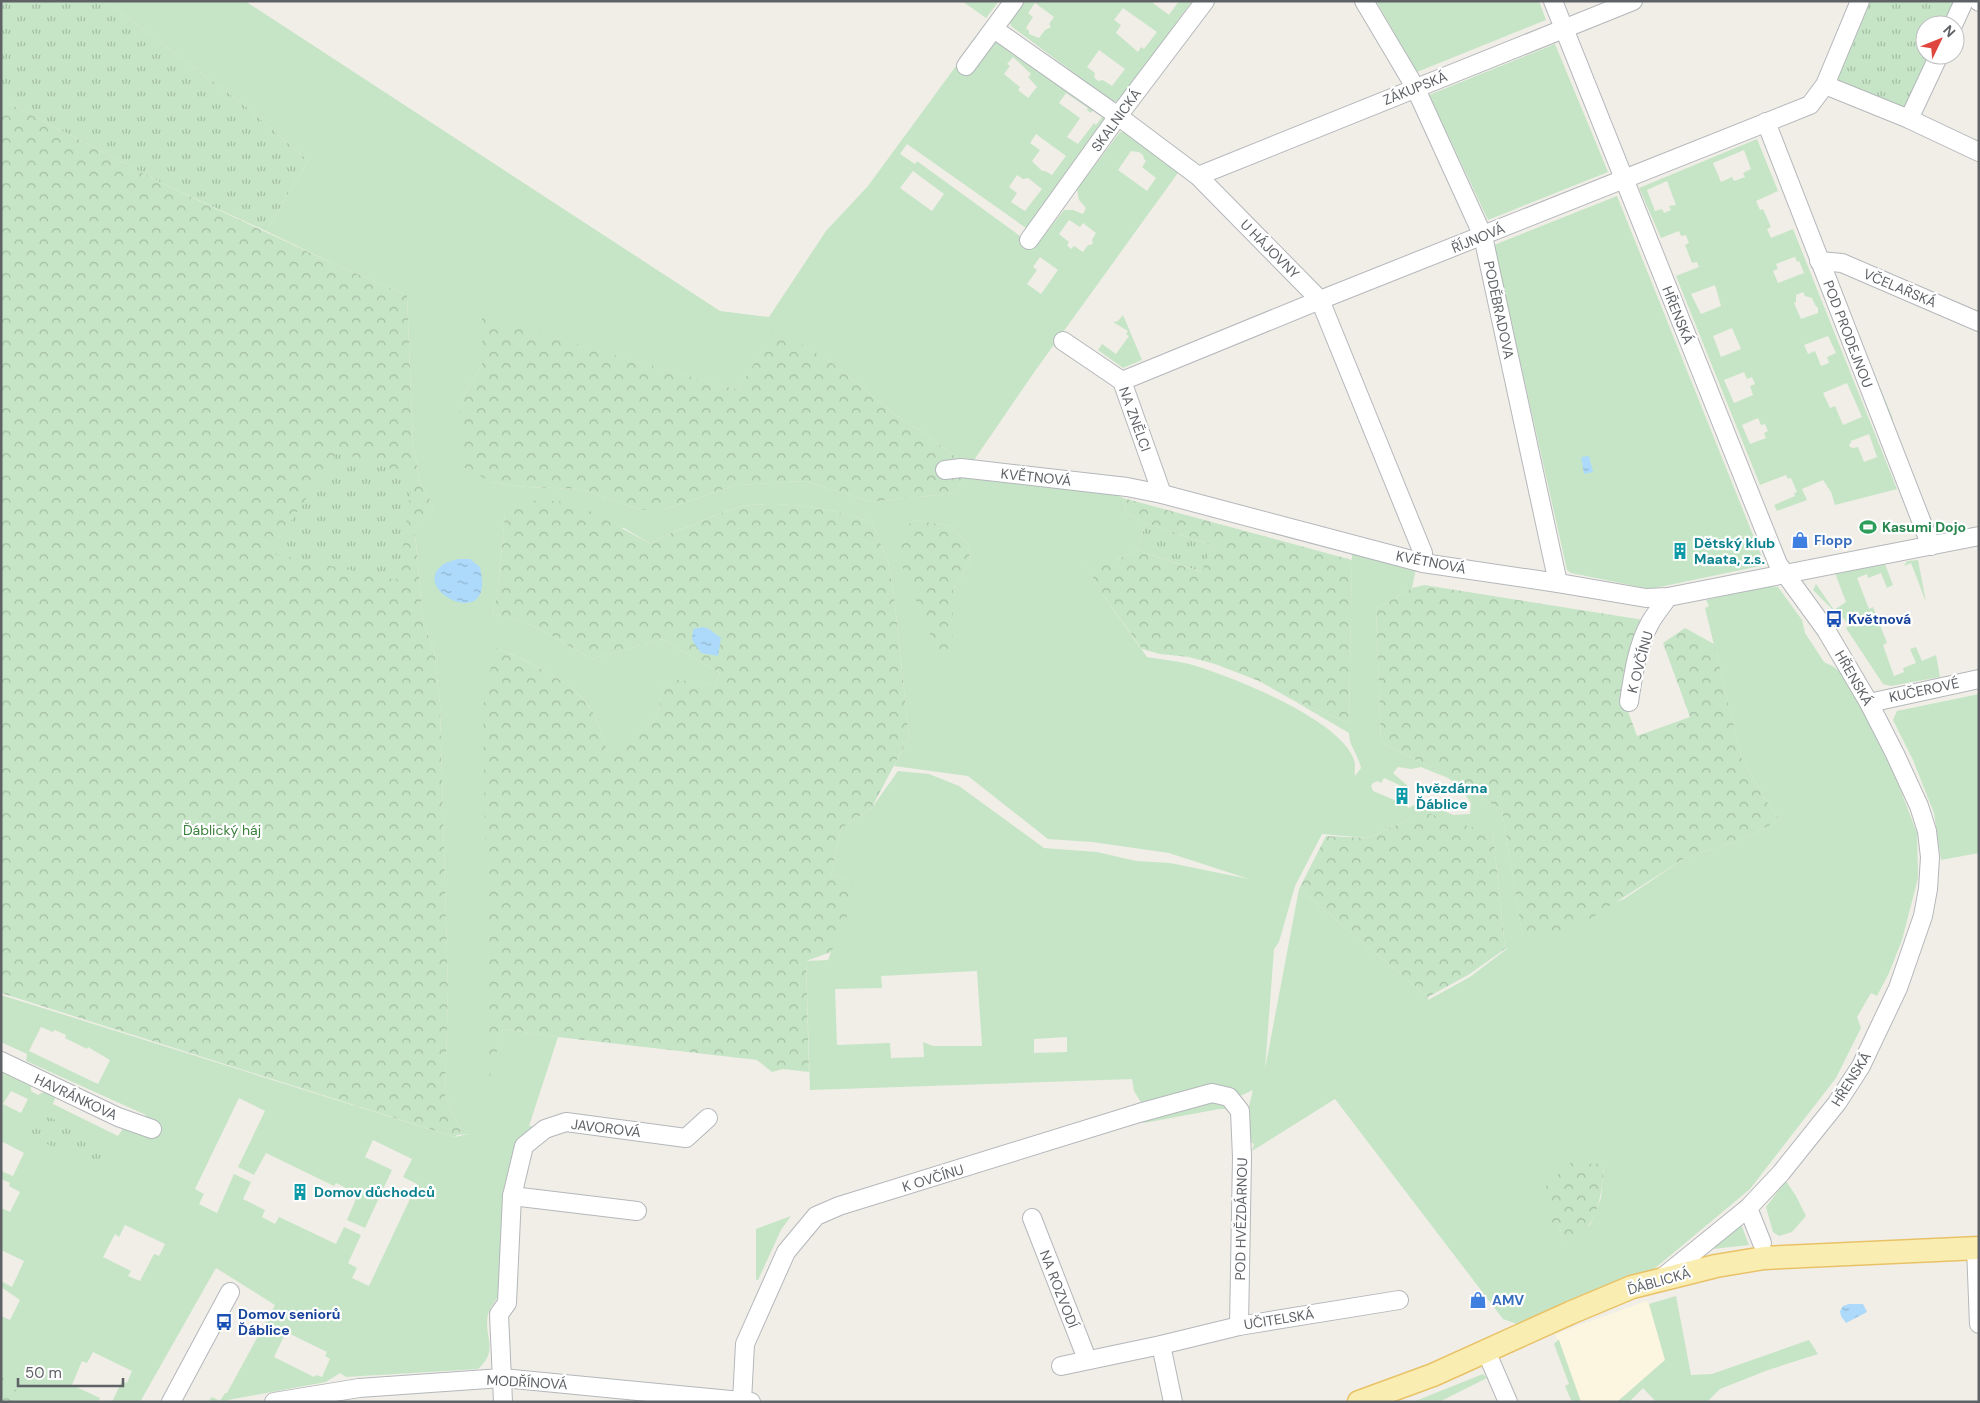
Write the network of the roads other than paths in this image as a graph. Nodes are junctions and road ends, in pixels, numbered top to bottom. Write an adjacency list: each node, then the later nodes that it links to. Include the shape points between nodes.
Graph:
1 (1014, 1): 9 (street)
2 (1206, 1): 15 (street, SKALNICKÁ)
3 (1364, 1): 14 (street, PODĚBRADOVA)
4 (1553, 1): 10 (street, HŘENSKÁ)
5 (1633, 1): 10 (street, ZÁKUPSKÁ)
6 (1860, 1): 13 (street, ŘÍJNOVÁ)
7 (1964, 1): 8 (street)
8 (1958, 15)
9 (994, 28): 12 (street); 15 (street, U HÁJOVNY)
10 (1564, 29): 14 (street, ZÁKUPSKÁ); 20 (street, HŘENSKÁ)
11 (1934, 65): 16 (street)
12 (966, 66)
13 (1825, 85): 16 (street); 17 (street, ŘÍJNOVÁ, via 1810,105)
14 (1415, 87): 19 (street, ZÁKUPSKÁ); 21 (street, PODĚBRADOVA)
15 (1118, 116): 19 (street, U HÁJOVNY); 22 (street, SKALNICKÁ)
16 (1909, 119): 18 (street)
17 (1766, 122): 20 (street, ŘÍJNOVÁ); 23 (street, POD PRODEJNOU)
18 (1979, 152)
19 (1198, 176): 24 (street, U HÁJOVNY)
20 (1624, 179): 21 (street, ŘÍJNOVÁ); 33 (street, HŘENSKÁ)
21 (1483, 236): 24 (street, ŘÍJNOVÁ); 34 (street, PODĚBRADOVA)
22 (1029, 240)
23 (1819, 261): 25 (street, VČELAŘSKÁ, via 1842,263); 31 (street, POD PRODEJNOU)
24 (1320, 300): 27 (street, ŘÍJNOVÁ); 32 (street, U HÁJOVNY, via 1423,553)
25 (1979, 322)
26 (1064, 341): 27 (street, NA ZNĚLCI)
27 (1122, 381): 29 (street, NA ZNĚLCI)
28 (945, 470): 29 (street, KVĚTNOVÁ, via 961,468 1128,487)
29 (1162, 494): 32 (street, KVĚTNOVÁ)
30 (1979, 536): 31 (street, KVĚTNOVÁ)
31 (1931, 546): 33 (street, KVĚTNOVÁ)
32 (1423, 563): 34 (street, KVĚTNOVÁ)
33 (1784, 575): 35 (street, KVĚTNOVÁ); 38 (street, HŘENSKÁ, via 1826,630)
34 (1558, 583): 35 (street, KVĚTNOVÁ, via 1646,598)
35 (1668, 598): 37 (street, K OVČÍNU, via 1643,638)
36 (1979, 679): 38 (street, KUČEROVÉ)
37 (1629, 702)
38 (1869, 703): 44 (street, HŘENSKÁ, via 1899,762 1928,831 1930,858 1923,916 1898,988 1861,1066 1816,1130)
39 (1, 1061): 42 (street, HAVRÁNKOVA)
40 (1240, 1111): 53 (street, POD HVĚZDÁRNOU); 60 (street, K OVČÍNU, via 1229,1097 1212,1092 839,1206 816,1216 786,1252 746,1344)
41 (708, 1118): 43 (street, JAVOROVÁ, via 686,1138 566,1122 545,1129 524,1146)
42 (152, 1130)
43 (512, 1196): 45 (street); 58 (street, JAVOROVÁ, via 507,1303 500,1314)
44 (1748, 1208): 47 (street); 49 (street, HŘENSKÁ)
45 (637, 1211)
46 (1032, 1218): 56 (street, NA ROZVODÍ)
47 (1762, 1243)
48 (1977, 1248): 49 (main road, ĎÁBLICKÁ, via 1764,1258); 52 (street)
49 (1661, 1279): 55 (main road, ĎÁBLICKÁ, via 1588,1305)
50 (230, 1292): 61 (street)
51 (1399, 1300): 53 (street, UČITELSKÁ)
52 (1979, 1324)
53 (1239, 1326): 54 (street, UČITELSKÁ)
54 (1161, 1345): 56 (street, UČITELSKÁ); 64 (street)
55 (1486, 1351): 65 (main road, ĎÁBLICKÁ); 66 (street)
56 (1086, 1359): 57 (street, UČITELSKÁ)
57 (1061, 1366)
58 (502, 1378): 59 (street, MODŘÍNOVÁ); 60 (street, MODŘÍNOVÁ); 63 (street, JAVOROVÁ)
59 (359, 1395): 62 (street, MODŘÍNOVÁ)
60 (746, 1401)
61 (170, 1402)
62 (274, 1402)
63 (503, 1402)
64 (1173, 1402)
65 (1360, 1402)
66 (1508, 1402)

